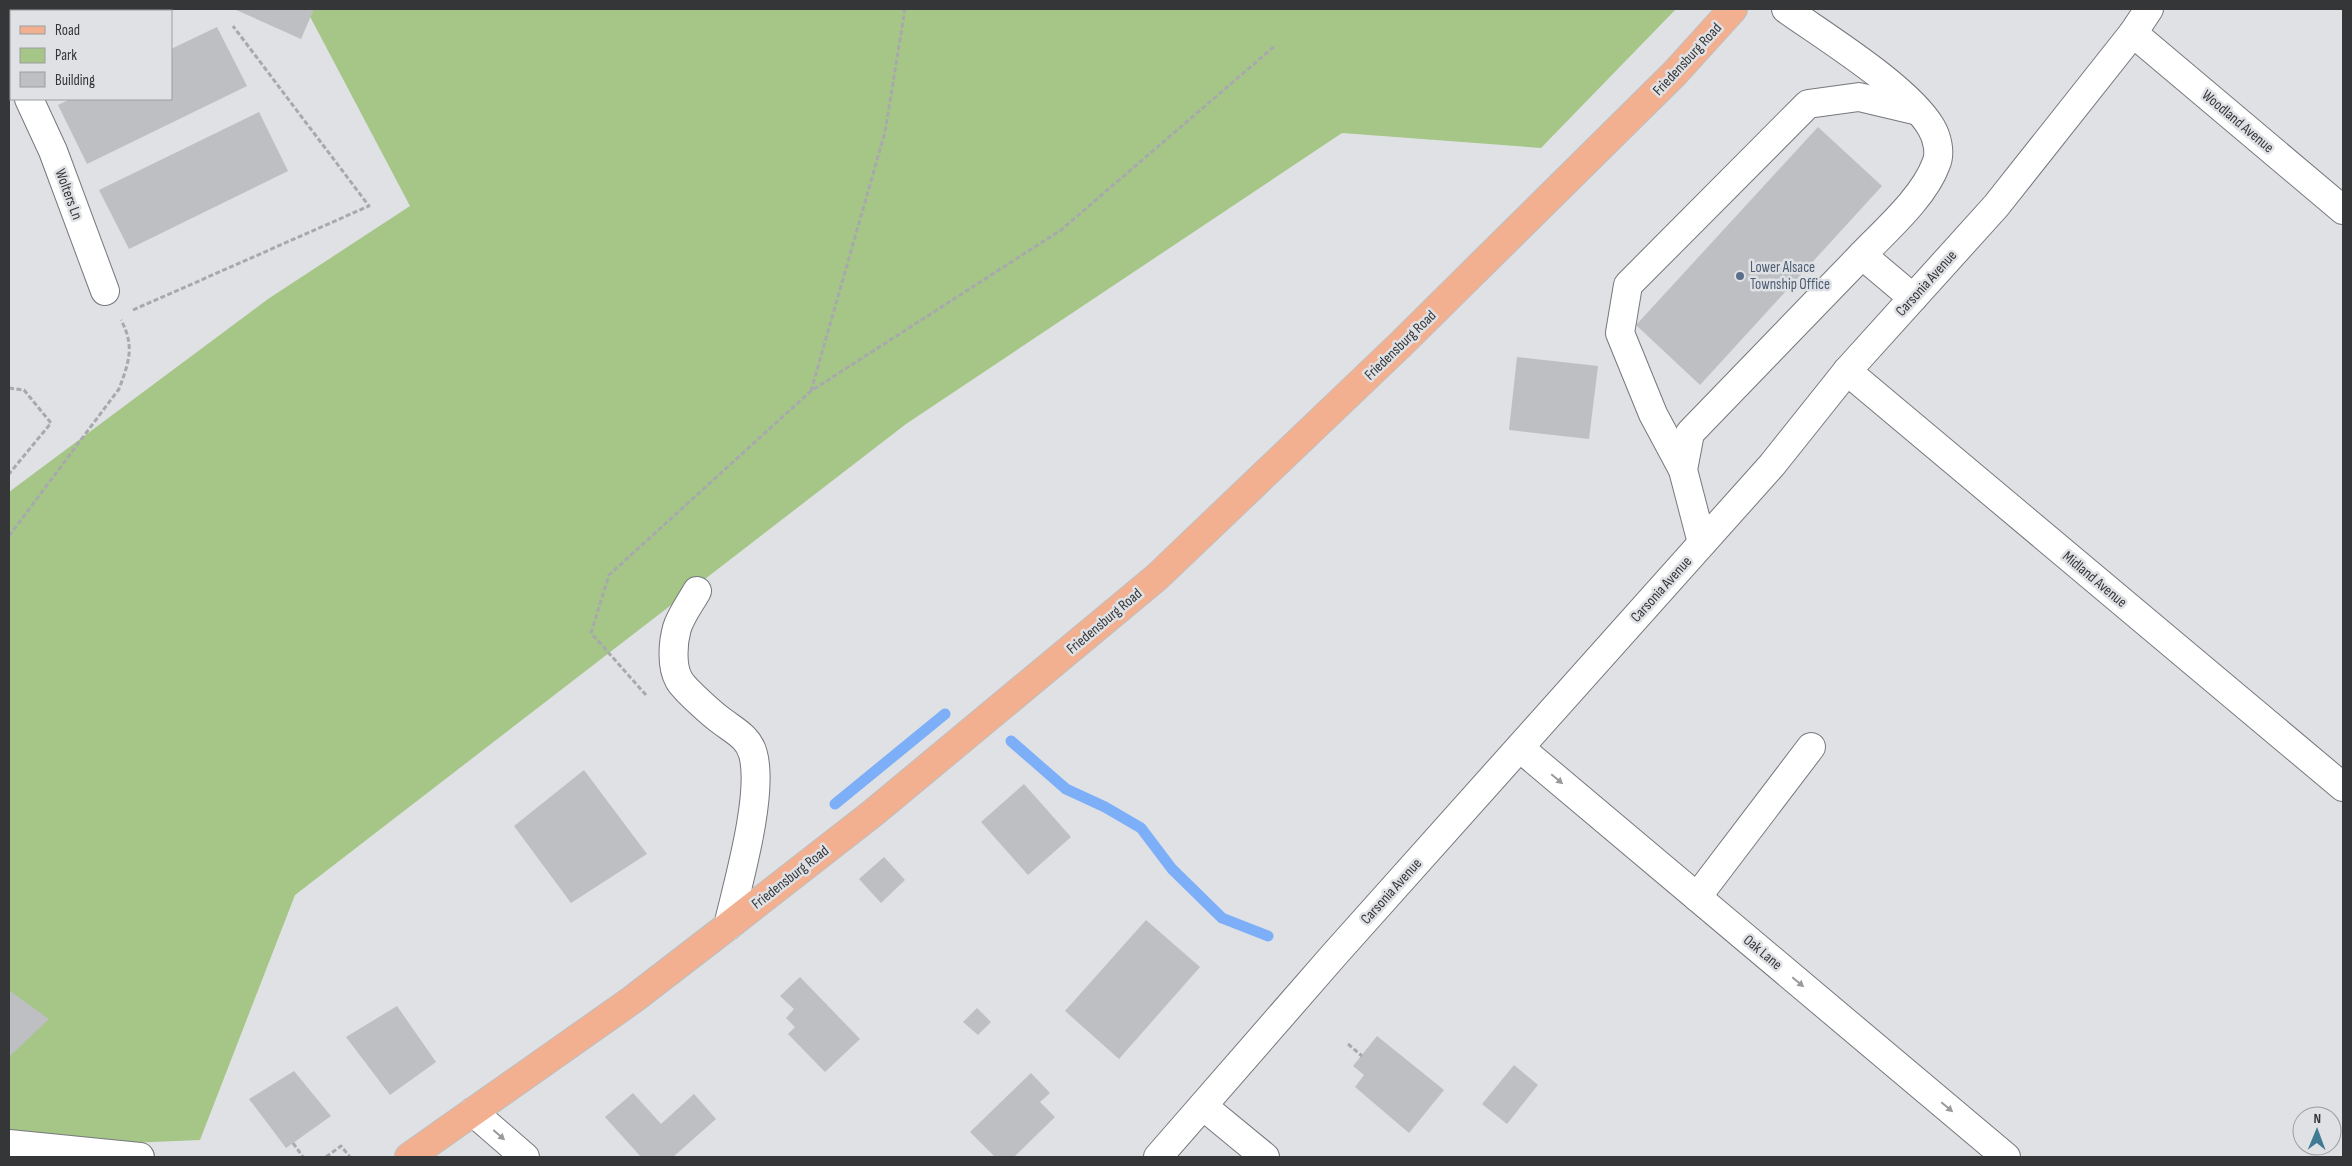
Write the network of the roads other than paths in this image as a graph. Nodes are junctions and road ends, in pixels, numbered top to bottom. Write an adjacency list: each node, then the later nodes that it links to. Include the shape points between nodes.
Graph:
1 (1733, 9): 19 (main road, Friedensburg Road, via 1661,87 1400,345 1157,577 873,813)
2 (1786, 9): 6 (street, via 1897,90)
3 (2149, 9): 4 (street, Carsonia Avenue)
4 (2133, 33): 7 (street, Woodland Avenue); 10 (street, Carsonia Avenue, via 1996,206)
5 (29, 100): 9 (street, Wolters Ln, via 53,150)
6 (1918, 111): 8 (street, via 1931,127 1938,148 1937,163 1911,205); 12 (street, via 1859,97 1808,104 1628,285 1620,333 1653,414)
7 (2343, 210)
8 (1862, 255): 10 (street); 12 (street, via 1690,433)
9 (105, 291)
10 (1913, 298): 11 (street, Carsonia Avenue)
11 (1847, 371): 13 (street, Carsonia Avenue, via 1772,465); 17 (street, Midland Avenue)
12 (1682, 470): 13 (street)
13 (1702, 543): 15 (street, Carsonia Avenue)
14 (697, 590): 19 (street, via 677,627 673,658 679,680 716,717 746,739 753,752 756,770 744,856)
15 (1520, 748): 18 (street, Oak Lane, one-way to 18); 20 (street, Carsonia Avenue)
16 (1811, 748): 18 (street)
17 (2343, 786)
18 (1698, 897): 28 (street, Oak Lane, one-way to 28)
19 (728, 926): 21 (main road, Friedensburg Road, via 632,1000)
20 (1203, 1106): 26 (street, Carsonia Avenue); 27 (street)
21 (473, 1112): 24 (main road, Friedensburg Road); 25 (street, one-way to 25)
22 (9, 1144): 23 (street)
23 (140, 1157)
24 (409, 1157)
25 (525, 1157)
26 (1158, 1157)
27 (1264, 1157)
28 (2006, 1157)

